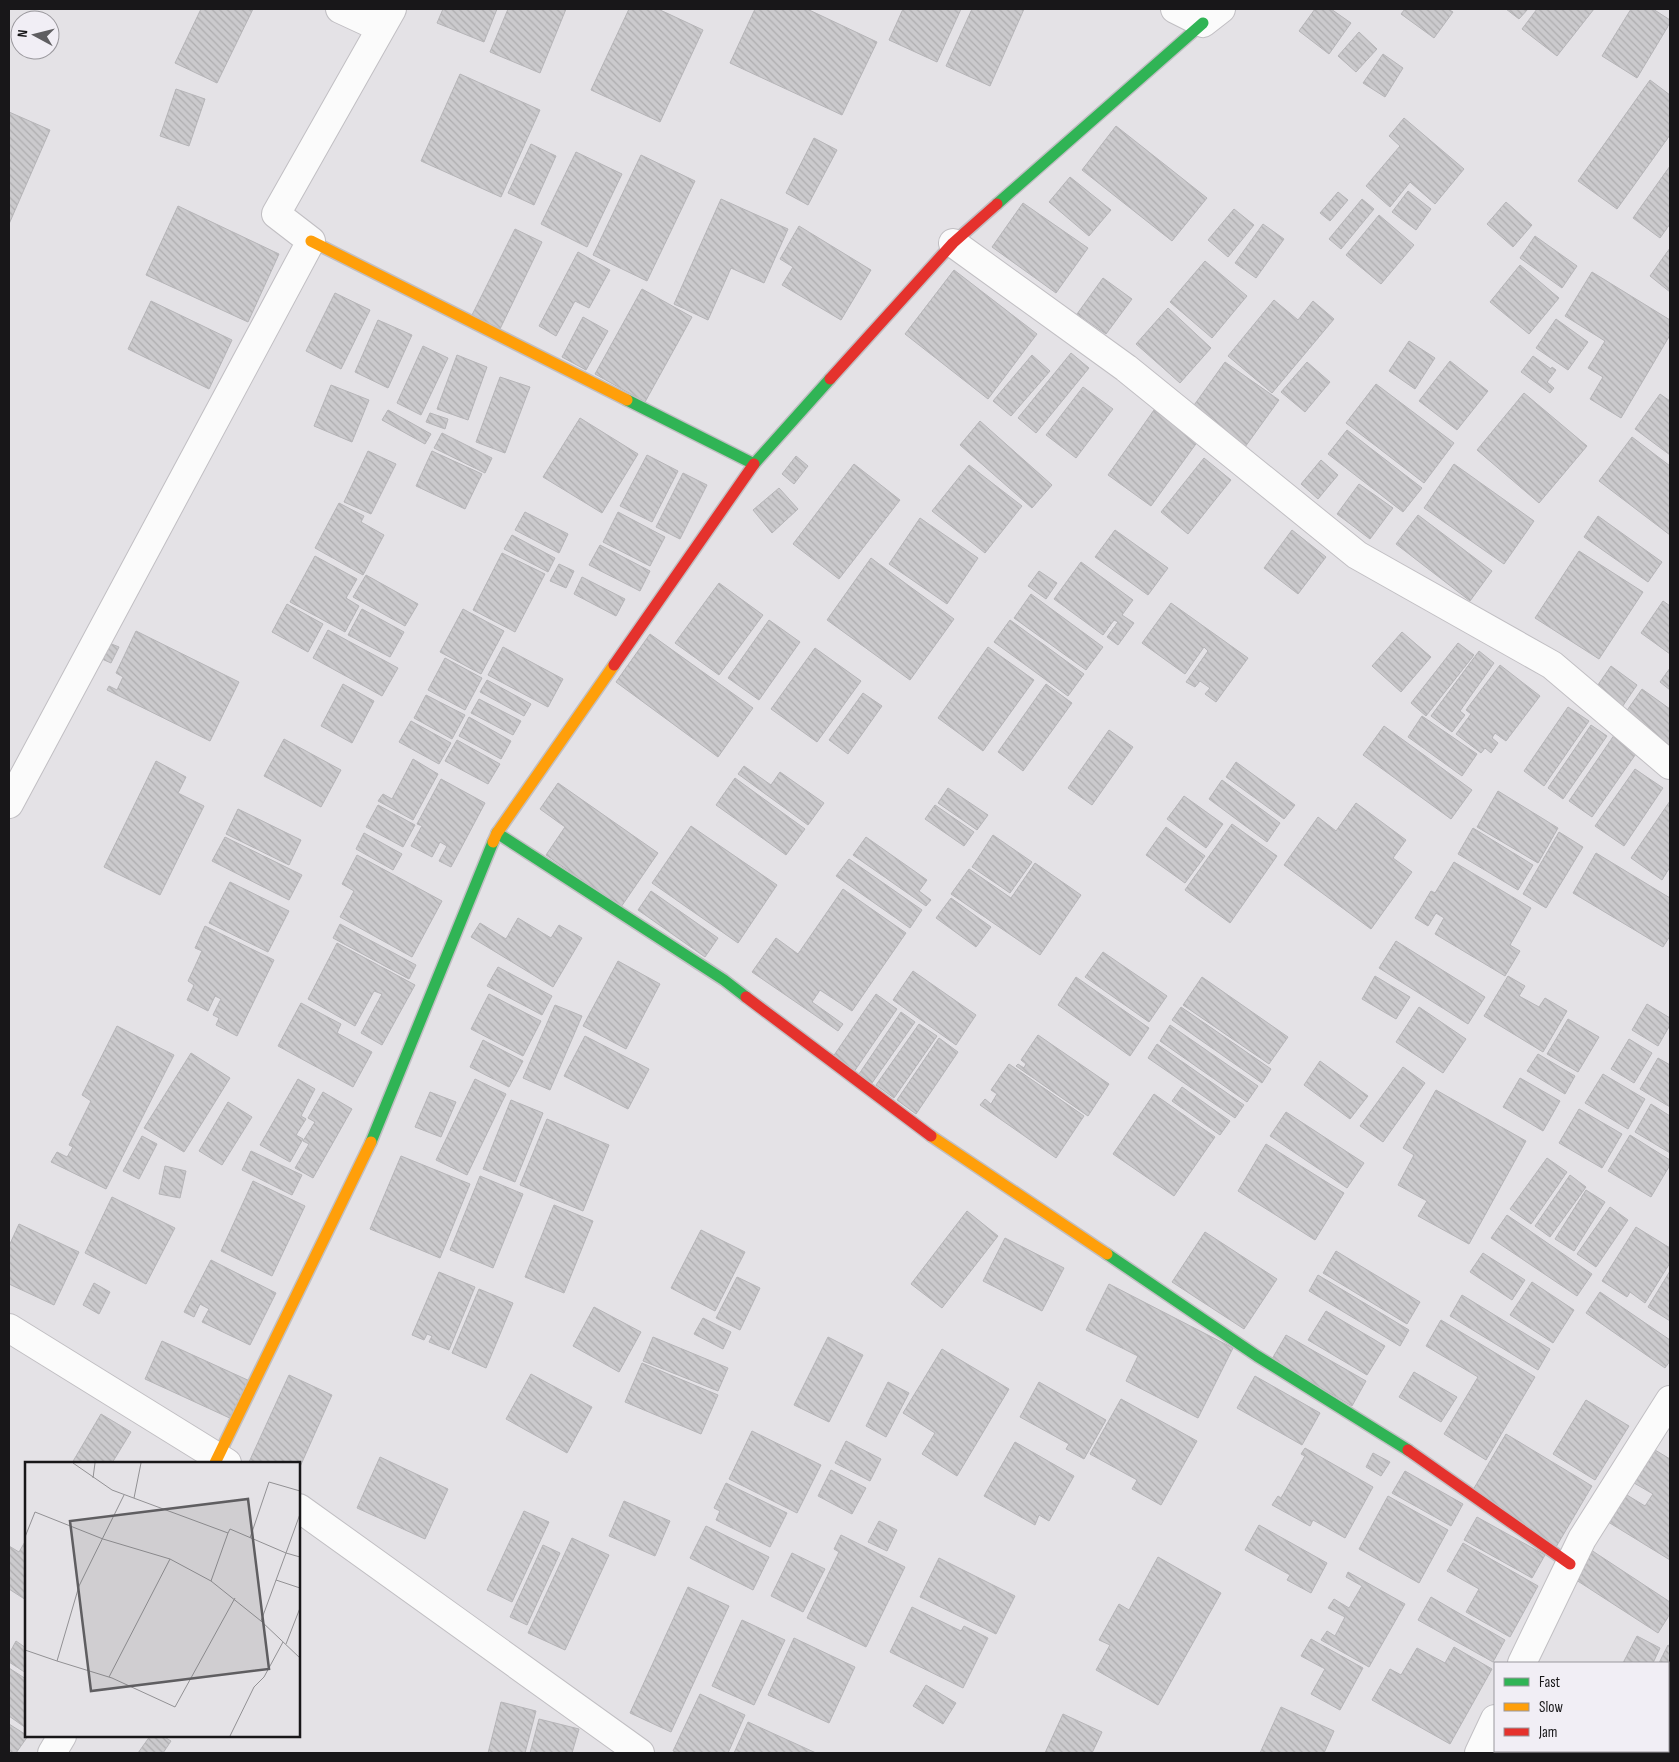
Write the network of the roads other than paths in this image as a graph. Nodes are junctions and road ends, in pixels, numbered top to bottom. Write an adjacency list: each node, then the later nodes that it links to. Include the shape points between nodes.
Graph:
1 (340, 9): 4 (street)
2 (1175, 9): 3 (street)
3 (1212, 16): 6 (street)
4 (386, 19): 5 (street, via 276,214)
5 (311, 241): 7 (street); 9 (street)
6 (953, 243): 7 (street); 8 (street, via 1126,368 1357,555 1552,665)
7 (754, 464): 10 (street)
8 (1670, 765)
9 (9, 804)
10 (497, 833): 13 (street, via 361,1166); 15 (street, via 724,980 921,1130 1257,1356 1426,1461)
11 (9, 1328): 13 (street)
12 (1670, 1400): 15 (street, via 1582,1539)
13 (220, 1461)
14 (300, 1509): 20 (street)
15 (1570, 1564): 16 (street)
16 (1522, 1662)
17 (1494, 1720): 21 (street)
18 (61, 1737): 19 (street)
19 (52, 1753)
20 (640, 1753)
21 (1479, 1753)

